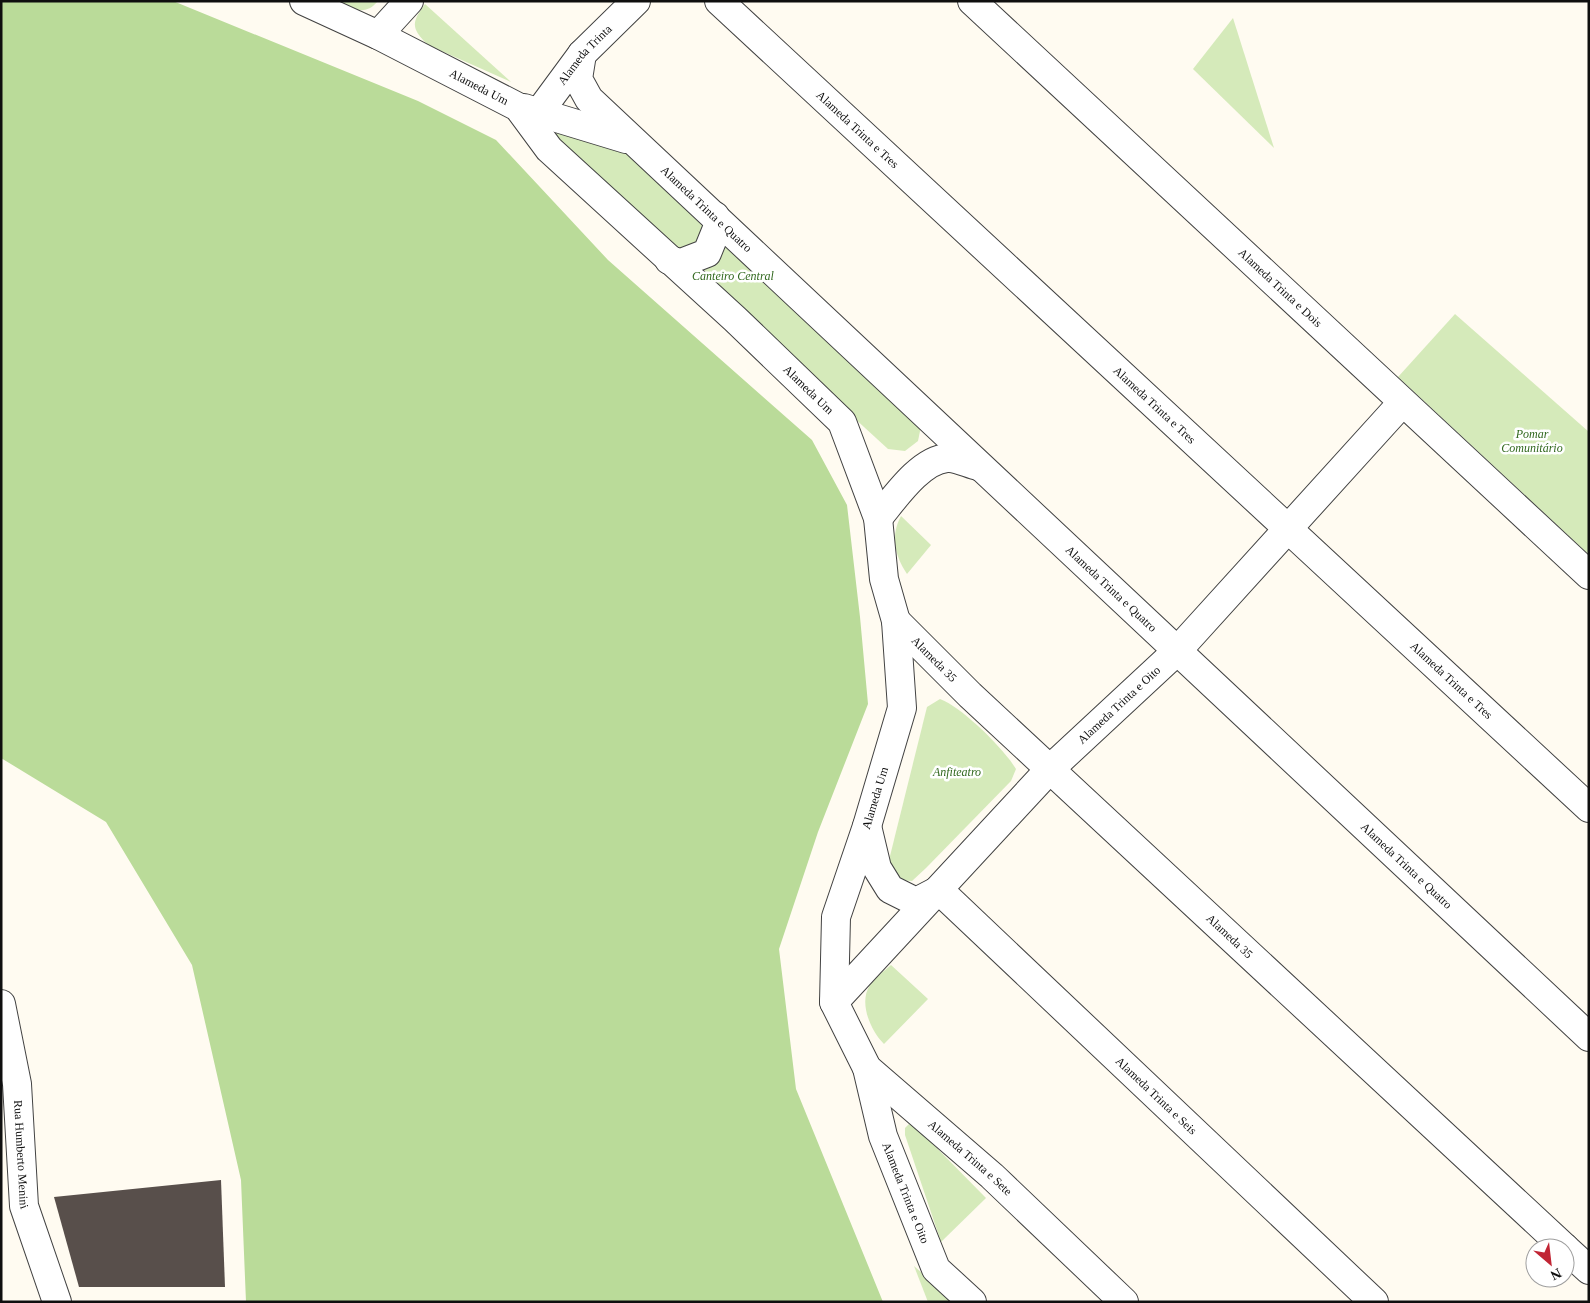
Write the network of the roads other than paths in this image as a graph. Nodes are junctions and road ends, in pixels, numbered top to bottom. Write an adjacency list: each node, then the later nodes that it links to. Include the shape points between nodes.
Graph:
1 (304, 1): 6 (street, Alameda Um)
2 (409, 1): 6 (street)
3 (636, 1): 7 (street, Alameda Trinta)
4 (719, 1): 15 (street, Alameda Trinta e Tres)
5 (972, 1): 12 (street, Alameda Trinta e Dois)
6 (378, 35): 8 (street, Alameda Um)
7 (582, 54): 8 (street, Alameda Trinta); 9 (street, Alameda Trinta e Quatro, via 578,80 589,99)
8 (529, 109): 9 (street, Alameda Trinta e Quatro); 11 (street, Alameda Um, via 548,149)
9 (632, 141): 10 (street, Alameda Trinta e Quatro)
10 (715, 216): 11 (street, via 718,226 708,253 681,263); 13 (street, Alameda Trinta e Quatro)
11 (669, 260): 14 (street, Alameda Um, via 842,422)
12 (1402, 403): 15 (street, Alameda Trinta e Oito); 16 (street, Alameda Trinta e Dois)
13 (978, 466): 14 (street, via 947,458 923,468 907,482); 18 (street, Alameda Trinta e Quatro)
14 (878, 518): 17 (street, Alameda Um, via 884,579)
15 (1287, 530): 18 (street, Alameda Trinta e Oito); 20 (street, Alameda Trinta e Tres)
16 (1589, 575)
17 (896, 620): 19 (street, Alameda 35); 21 (street, Alameda Um, via 902,708)
18 (1176, 651): 19 (street, Alameda Trinta e Oito); 25 (street, Alameda Trinta e Quatro)
19 (1050, 769): 22 (street, Alameda Trinta e Oito); 27 (street, Alameda 35)
20 (1589, 808)
21 (867, 826): 22 (street, via 877,868 890,889 916,902); 23 (street, Alameda Um, via 836,917)
22 (939, 890): 23 (street, Alameda Trinta e Oito); 33 (street, Alameda Trinta e Seis)
23 (834, 1002): 26 (street, Alameda Trinta e Sete)
24 (1, 1004): 30 (street, Rua Humberto Menini, via 17,1084 24,1206)
25 (1589, 1037)
26 (867, 1068): 31 (street, Alameda Trinta e Oito, via 883,1136 936,1269); 32 (street, Alameda Trinta e Sete, via 992,1176)
27 (1554, 1238)
28 (1575, 1257): 29 (street, Alameda 35)
29 (1589, 1270)
30 (57, 1302)
31 (972, 1302)
32 (1124, 1302)
33 (1374, 1302)

